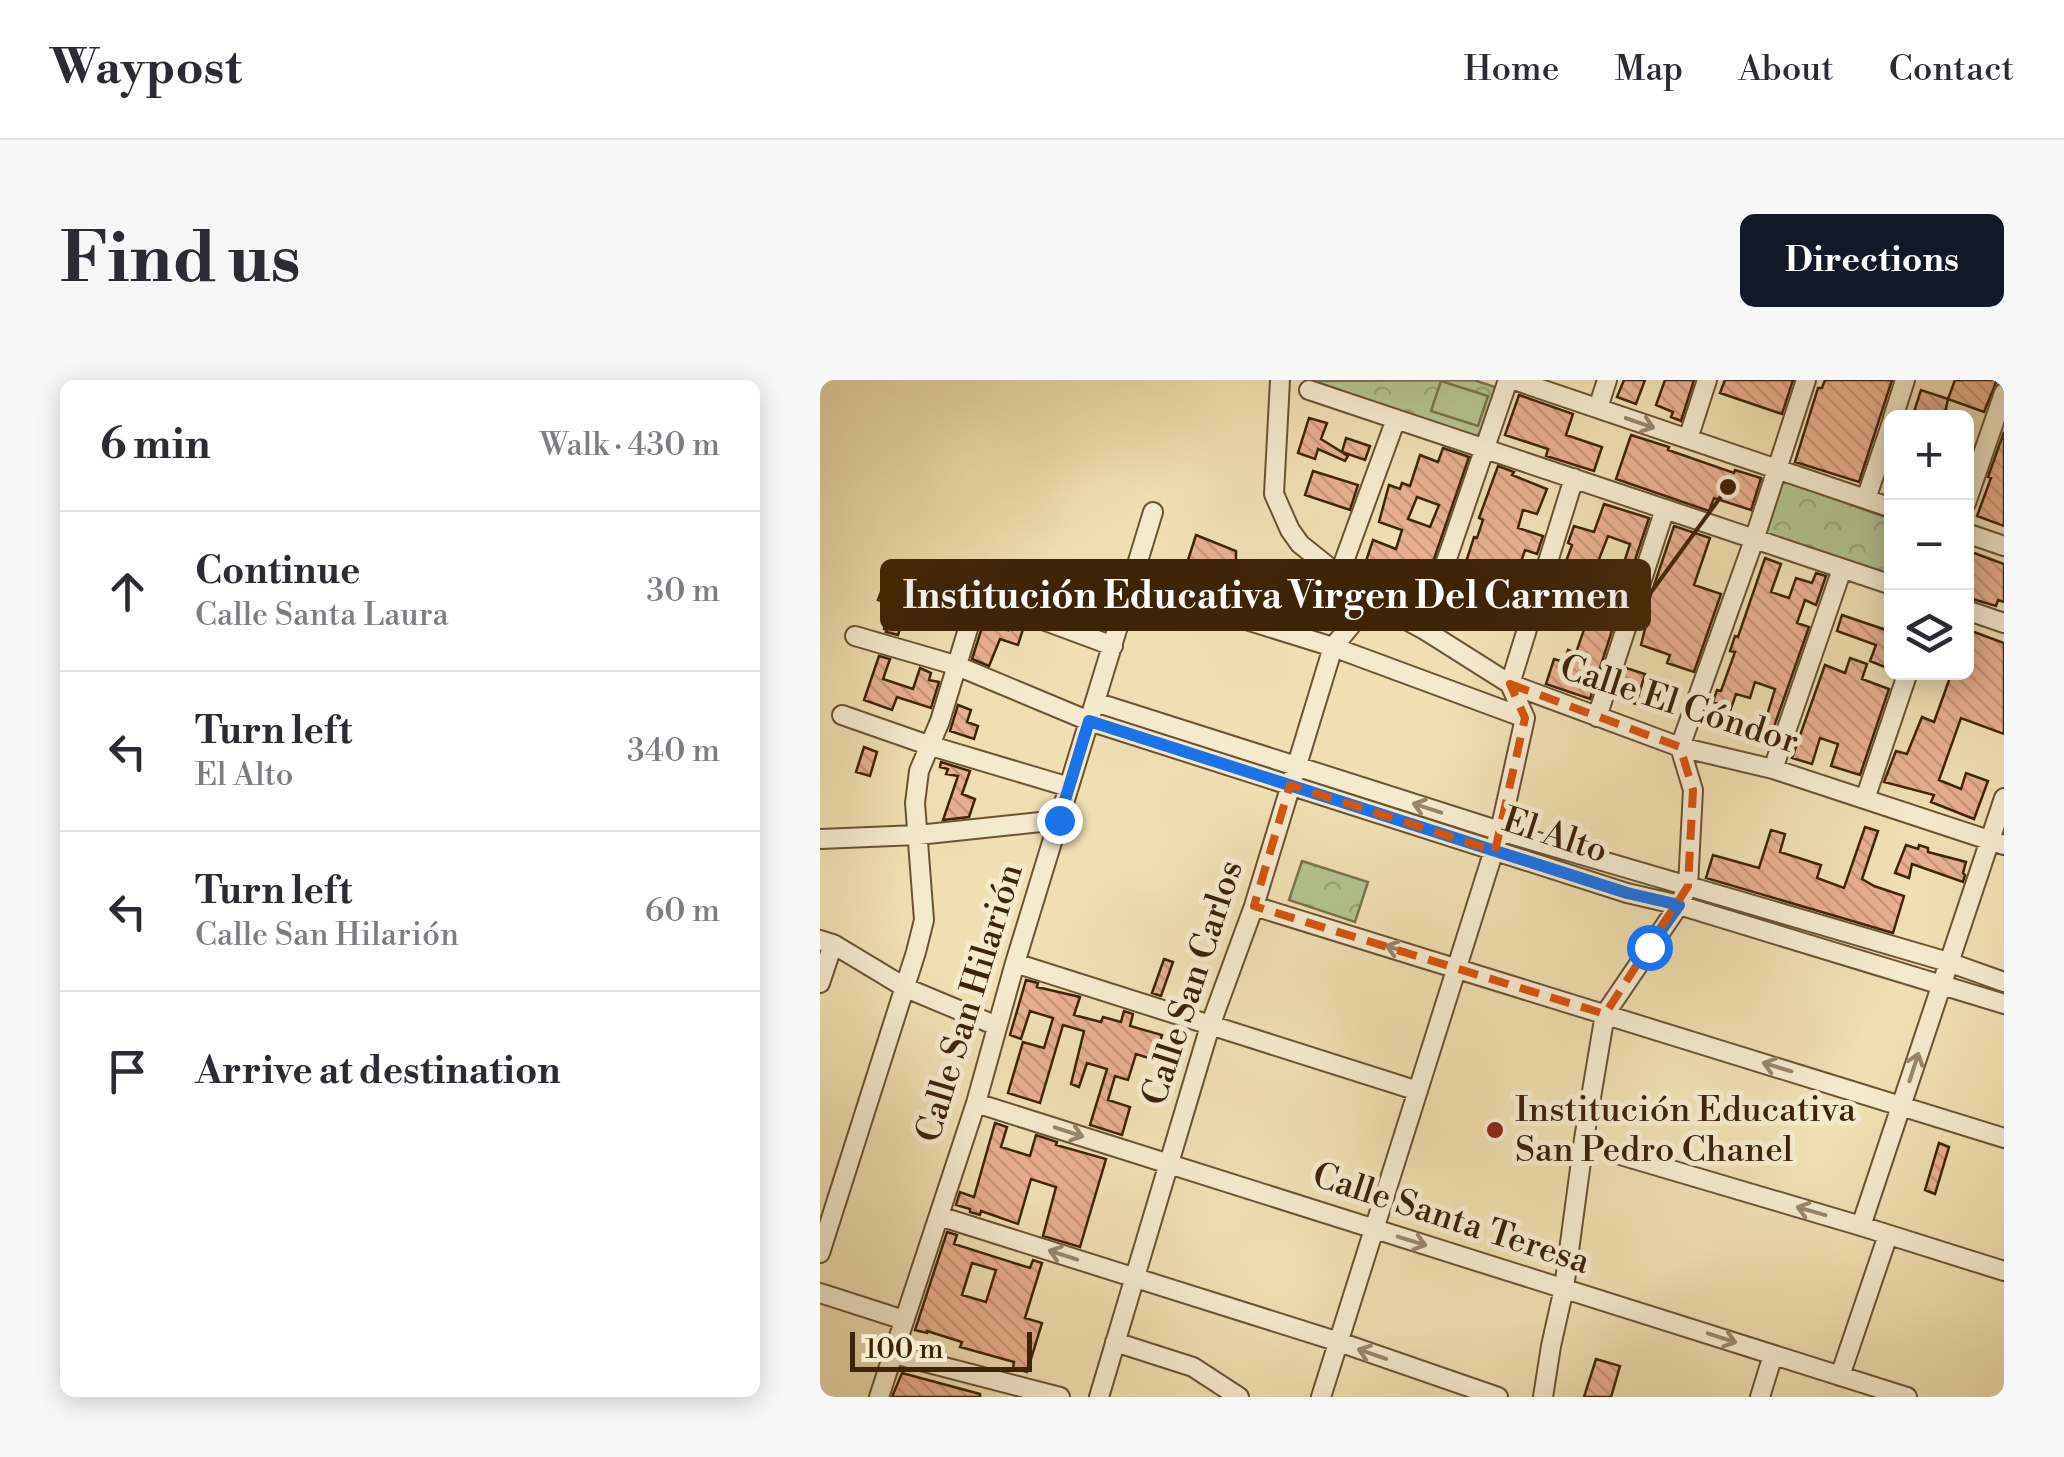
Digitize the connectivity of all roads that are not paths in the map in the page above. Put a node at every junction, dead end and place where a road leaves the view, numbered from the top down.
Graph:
1 (1280, 380) edge
2 (1511, 380) edge
3 (1607, 380) edge
4 (1707, 380) edge
5 (1806, 380) edge
6 (1905, 380) edge
7 (1308, 390) dead end
8 (2004, 393) edge
9 (1598, 408) junction
10 (1895, 410) edge
11 (1396, 419) junction
12 (1688, 439) junction
13 (1884, 444) edge
14 (1486, 449) junction
15 (1776, 469) junction
16 (1574, 478) junction
17 (1866, 499) junction
18 (1967, 500) edge
19 (1884, 505) edge
20 (1665, 509) junction
21 (1153, 512) dead end
22 (1974, 536) edge
23 (1754, 540) junction
24 (2004, 546) edge
25 (1842, 569) junction
26 (892, 572) dead end
27 (1339, 575) junction
28 (1884, 582) edge
29 (1130, 588) junction
30 (978, 596) junction
31 (1371, 601) junction
32 (1974, 613) edge
33 (2004, 623) edge
34 (1424, 629) junction
35 (856, 636) dead end
36 (1112, 646) junction
37 (1333, 646) junction
38 (955, 666) junction
39 (1905, 680) edge
40 (1510, 684) junction
41 (1095, 702) junction
42 (842, 715) dead end
43 (1597, 717) junction
44 (1526, 718) junction
45 (1089, 721) junction
46 (928, 745) junction
47 (1680, 747) junction
48 (1296, 766) junction
49 (1773, 768) junction
50 (1290, 785) junction
51 (1070, 787) junction
52 (1864, 798) junction
53 (2004, 798) edge
54 (1059, 820) junction
55 (1500, 831) junction
56 (918, 836) junction
57 (820, 839) edge
58 (1997, 843) edge
59 (1494, 850) junction
60 (1688, 886) junction
61 (1679, 905) junction
62 (1254, 906) junction
63 (826, 942) edge
64 (1948, 962) junction
65 (1014, 964) junction
66 (1457, 967) junction
67 (2004, 982) edge
68 (820, 983) edge
69 (1941, 984) junction
70 (906, 988) junction
71 (2004, 1004) edge
72 (1605, 1014) junction
73 (997, 1026) junction
74 (1210, 1026) junction
75 (1418, 1091) junction
76 (976, 1102) junction
77 (1901, 1104) junction
78 (2004, 1138) edge
79 (1617, 1154) dead end
80 (1168, 1164) junction
81 (939, 1216) junction
82 (1861, 1226) junction
83 (1374, 1229) junction
84 (1888, 1234) junction
85 (820, 1253) edge
86 (2004, 1271) edge
87 (1135, 1278) junction
88 (1564, 1288) junction
89 (820, 1293) edge
90 (904, 1320) junction
91 (1116, 1342) junction
92 (1338, 1342) junction
93 (894, 1354) junction
94 (1773, 1354) junction
95 (1840, 1376) junction
96 (880, 1397) edge
97 (1060, 1397) edge
98 (1099, 1397) edge
99 (1238, 1397) edge
100 (1321, 1397) edge
101 (1498, 1397) edge
102 (1543, 1397) edge
103 (1760, 1397) edge
104 (1908, 1397) edge

1 - 27 street, Calle El Cóndor
2 - 9 street
2 - 14 street
3 - 9 street
4 - 12 street
5 - 15 street
6 - 10 street
7 - 11 street
8 - 18 street
9 -> 12 street
11 - 14 street
11 - 27 street
12 - 15 street
13 - 17 street
14 - 16 street
14 - 34 street
15 - 17 street
15 - 23 street
16 - 20 street
16 - 40 street
17 - 19 street
20 - 23 street
20 - 43 street
21 - 29 street, Calle San Hilarión
22 - 24 street
23 - 25 street
23 - 47 street
25 - 28 street
25 - 49 street
26 - 30 street
27 - 31 street, Calle El Cóndor
29 - 36 street, Calle San Hilarión
29 - 37 street
30 - 36 street
30 - 38 street
31 - 34 street, Calle El Cóndor
31 - 37 street, Calle San Carlos
32 - 33 street
34 - 40 street, Calle El Cóndor
35 - 38 street, El Alto
36 - 41 street, Calle San Hilarión
37 - 44 street
37 - 48 street, Calle San Carlos
38 - 45 street, El Alto
38 - 46 street
39 - 52 street
40 - 43 street, Calle El Cóndor
40 - 44 street
41 - 45 street, Calle San Hilarión
41 - 48 street, El Alto
42 - 46 street
43 - 47 street, Calle El Cóndor
44 - 55 street
45 - 50 street, El Alto
45 - 51 street, Calle San Hilarión
46 - 51 street
46 - 56 street
47 - 49 street, Calle El Cóndor
47 - 60 street
48 - 50 street, Calle San Carlos
55 -> 48 street, El Alto
49 - 52 street, Calle El Cóndor
50 - 59 street, El Alto
50 - 62 street, Calle San Carlos
51 - 54 street, Calle San Hilarión
52 - 58 street, Calle El Cóndor
53 - 58 street
54 - 56 street
54 - 65 street, Calle San Hilarión
55 - 59 street
55 - 60 street, El Alto
56 - 57 street
56 - 70 street
58 - 64 street
59 - 61 street, El Alto
59 - 66 street
60 - 61 street
60 - 64 street, El Alto
61 - 69 street, El Alto
61 - 72 street
66 -> 62 street
62 - 74 street, Calle San Carlos
63 - 68 street
63 - 70 street
64 - 67 street, El Alto
64 - 69 street
65 - 73 street, Calle San Hilarión
65 - 74 street
66 - 72 street
66 - 75 street
69 - 71 street, El Alto
77 -> 69 street
70 - 73 street
70 - 85 street
77 -> 72 street
72 - 88 street
73 - 76 street, Calle San Hilarión
74 - 75 street
74 - 80 street, Calle San Carlos
75 - 83 street
76 -> 80 street, Calle Santa Teresa
76 - 81 street, Calle San Hilarión
77 - 78 street
77 - 82 street
82 -> 79 street
80 - 83 street, Calle Santa Teresa
80 - 87 street, Calle San Carlos
87 -> 81 street
81 - 90 street, Calle San Hilarión
82 - 84 street
83 -> 88 street, Calle Santa Teresa
83 - 92 street
84 - 86 street
84 - 95 street
87 - 91 street, Calle San Carlos
87 - 92 street
88 -> 94 street, Calle Santa Teresa
88 - 102 street
89 - 90 street
90 - 93 street, Calle San Hilarión
91 - 98 street, Calle San Carlos
91 - 99 street
92 - 100 street
101 -> 92 street
93 - 96 street, Calle San Hilarión
93 - 97 street
94 - 95 street, Calle Santa Teresa
94 - 103 street
95 - 104 street, Calle Santa Teresa

